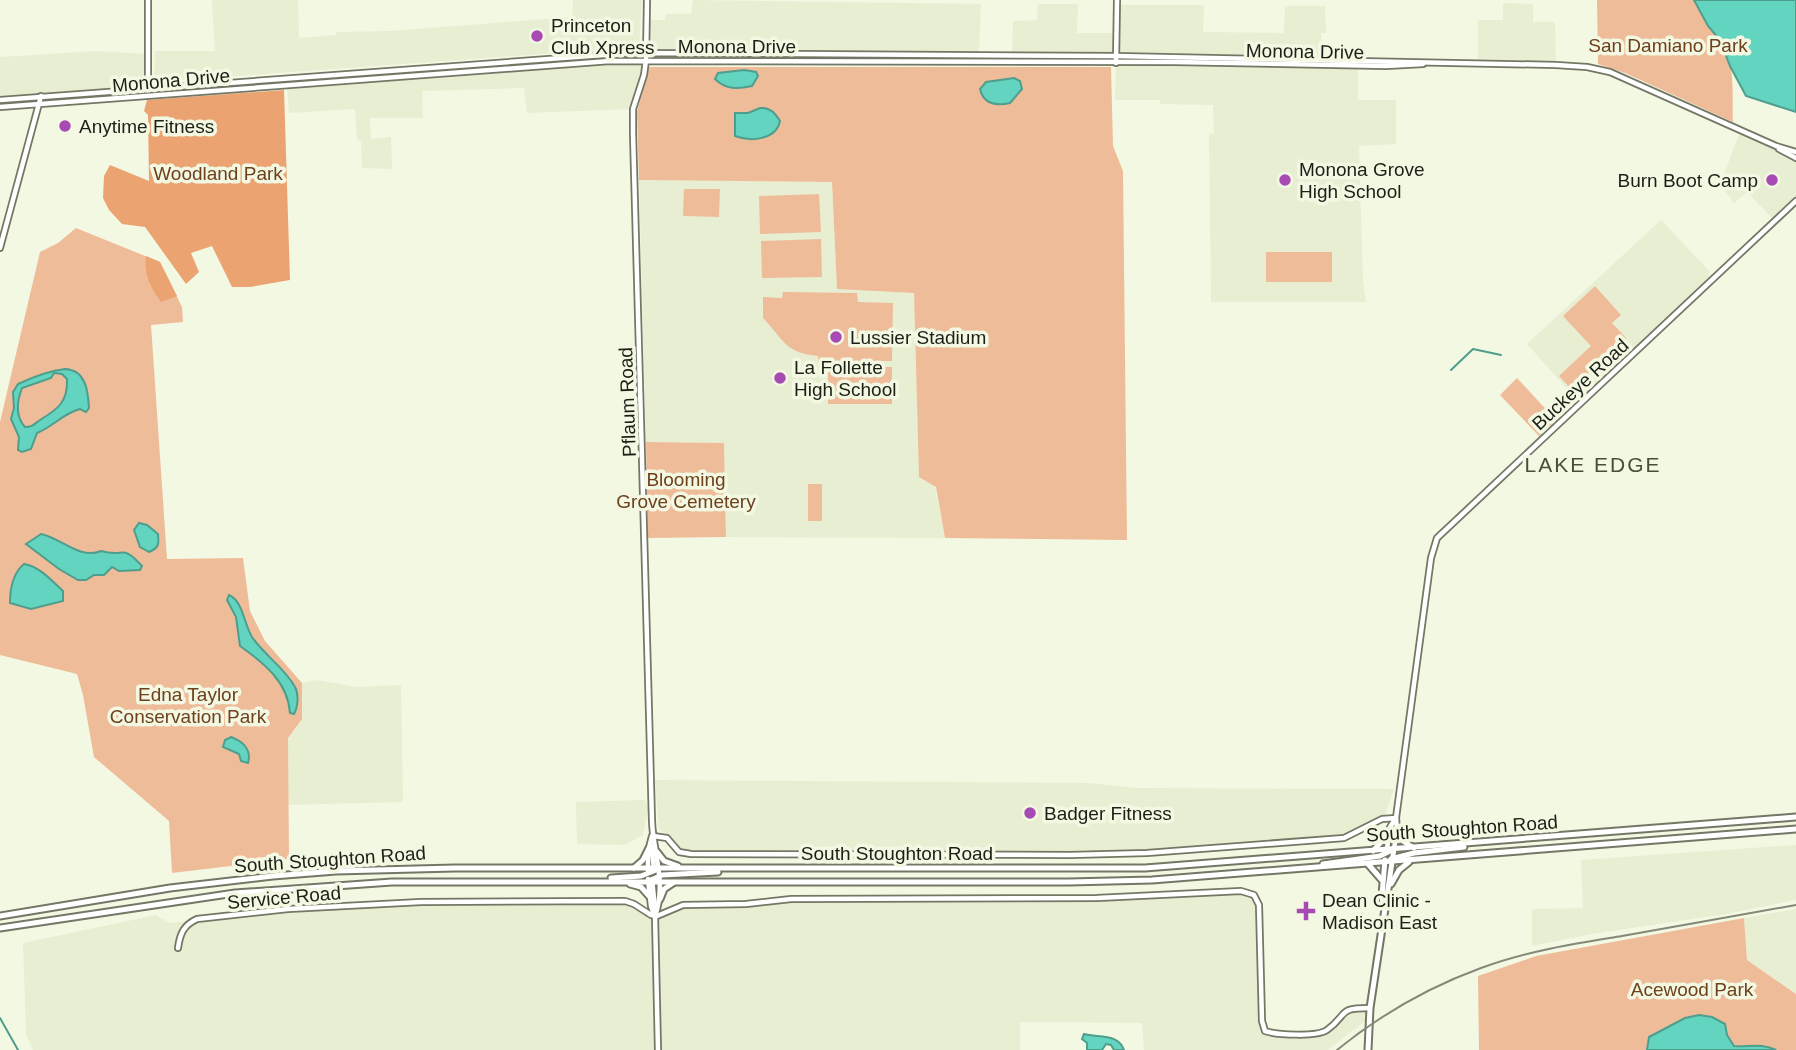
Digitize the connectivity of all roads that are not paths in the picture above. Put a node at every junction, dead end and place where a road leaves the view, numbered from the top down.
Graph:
1 (148, 0) edge
2 (647, 0) edge
3 (1116, 0) edge
4 (918, 53) junction
5 (646, 54) junction
6 (1116, 56) junction
7 (646, 60) junction
8 (917, 62) junction
9 (1116, 63) junction
10 (1434, 63) junction
11 (148, 90) junction
12 (41, 96) junction
13 (148, 96) junction
14 (0, 100) edge
15 (40, 104) junction
16 (0, 107) edge
17 (1776, 146) junction
18 (1796, 152) edge
19 (1796, 158) edge
20 (1796, 201) edge
21 (0, 248) edge
22 (1796, 817) edge
23 (1396, 818) junction
24 (1796, 828) edge
25 (1396, 833) junction
26 (1389, 834) junction
27 (652, 836) junction
28 (1494, 841) junction
29 (649, 848) junction
30 (1414, 848) junction
31 (1394, 849) junction
32 (1373, 851) junction
33 (657, 852) junction
34 (1386, 852) junction
35 (1393, 860) junction
36 (1410, 861) junction
37 (1385, 862) junction
38 (1367, 864) junction
39 (634, 868) junction
40 (684, 869) junction
41 (735, 869) junction
42 (1272, 872) junction
43 (653, 875) junction
44 (1382, 880) junction
45 (583, 881) junction
46 (624, 881) junction
47 (677, 882) junction
48 (1389, 886) junction
49 (650, 897) junction
50 (660, 899) junction
51 (1384, 910) junction
52 (0, 916) edge
53 (655, 916) junction
54 (0, 928) edge
55 (178, 948) dead end
56 (1370, 1008) junction
57 (658, 1050) edge
58 (1368, 1050) edge

1 - 11 street
2 - 5 street, Pflaum Road
3 - 6 street
4 - 5 street, Monona Drive
4 - 6 street, Monona Drive
4 - 8 street
5 - 7 street, Pflaum Road
5 - 11 street, Monona Drive
6 - 9 street
6 - 10 street, Monona Drive
7 - 8 street, Monona Drive
7 - 13 street, Monona Drive
7 - 27 street, Pflaum Road
8 - 9 street, Monona Drive
9 - 10 street, Monona Drive
10 - 17 street, Monona Drive
11 - 12 street, Monona Drive
11 - 13 street
12 - 14 street, Monona Drive
12 - 15 street
13 - 15 street, Monona Drive
15 - 16 street, Monona Drive
15 - 21 street
17 - 18 street, Monona Drive
17 - 19 street, Monona Drive
20 - 23 street, Buckeye Road
22 - 28 main road, South Stoughton Road
23 - 25 street, Buckeye Road
23 - 26 street, Buckeye Road
23 - 27 street
24 - 36 main road, South Stoughton Road
25 - 30 main road
25 - 31 street, Buckeye Road
26 - 32 main road
26 - 34 street, Buckeye Road
27 - 29 street, Pflaum Road
27 - 33 street, Pflaum Road
27 - 43 street
28 - 30 main road, South Stoughton Road
28 - 35 main road
29 - 39 main road
29 - 43 street, Pflaum Road
30 - 31 main road, South Stoughton Road
31 - 34 main road, South Stoughton Road
31 - 35 main road
32 - 34 main road, South Stoughton Road
32 - 41 main road, South Stoughton Road
33 - 40 main road
33 - 43 street, Pflaum Road
34 - 37 main road
34 - 42 main road
35 - 36 main road, South Stoughton Road
35 - 37 main road, South Stoughton Road
35 - 48 main road
36 - 48 main road
37 - 38 main road, South Stoughton Road
37 - 44 main road
38 - 42 main road, South Stoughton Road
38 - 44 main road
39 - 43 main road, South Stoughton Road
39 - 52 main road, South Stoughton Road
40 - 41 main road, South Stoughton Road
40 - 43 main road, South Stoughton Road
41 - 43 main road
42 - 47 main road, South Stoughton Road
43 - 45 main road
43 - 46 main road, South Stoughton Road
43 - 47 main road, South Stoughton Road
43 - 49 street, Pflaum Road
43 - 50 street, Pflaum Road
43 - 53 street
44 - 51 main road
45 - 46 main road, South Stoughton Road
45 - 54 main road, South Stoughton Road
46 - 49 main road
47 - 50 main road
48 - 51 main road
49 - 53 street, Pflaum Road
50 - 53 street, Pflaum Road
51 - 56 main road
53 - 55 street, Service Road
53 - 56 street
53 - 57 street, Pflaum Road
56 - 58 main road

